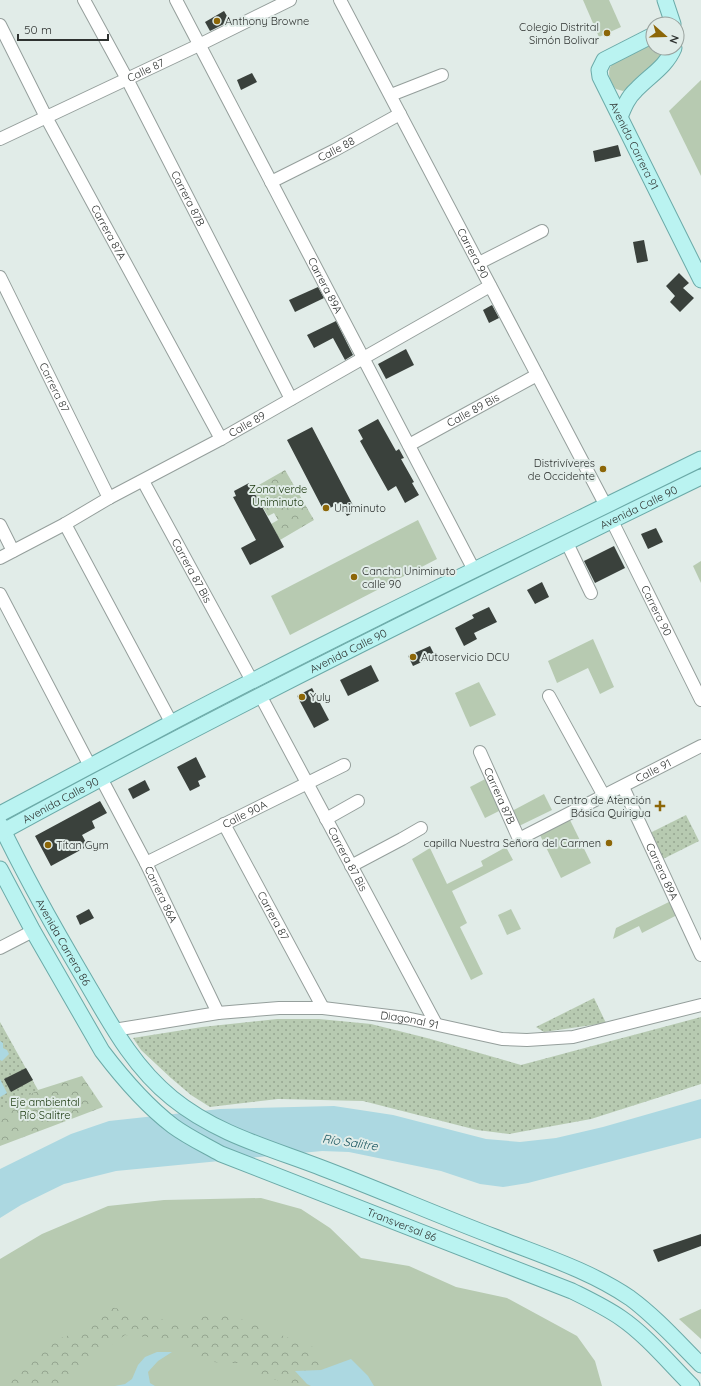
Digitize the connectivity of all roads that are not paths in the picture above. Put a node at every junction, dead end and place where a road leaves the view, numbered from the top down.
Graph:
1 (84, 0) edge
2 (176, 0) edge
3 (290, 0) edge
4 (340, 0) edge
5 (665, 0) edge
6 (669, 16) edge
7 (0, 25) edge
8 (645, 39) edge
9 (199, 45) junction
10 (670, 56) edge
11 (442, 75) dead end
12 (127, 79) junction
13 (391, 96) junction
14 (400, 114) junction
15 (46, 117) junction
16 (620, 117) junction
17 (0, 139) edge
18 (271, 182) junction
19 (542, 231) dead end
20 (478, 263) junction
21 (0, 277) edge
22 (701, 280) edge
23 (490, 286) junction
24 (363, 358) junction
25 (537, 375) junction
26 (291, 399) junction
27 (221, 438) junction
28 (409, 445) junction
29 (701, 459) edge
30 (701, 478) edge
31 (142, 481) junction
32 (108, 498) junction
33 (606, 506) junction
34 (612, 521) junction
35 (65, 524) junction
36 (0, 525) edge
37 (567, 543) junction
38 (13, 551) junction
39 (0, 558) edge
40 (474, 570) junction
41 (591, 593) dead end
42 (0, 594) edge
43 (252, 681) junction
44 (260, 695) junction
45 (549, 696) dead end
46 (701, 700) edge
47 (171, 722) junction
48 (701, 746) edge
49 (480, 752) dead end
50 (344, 765) dead end
51 (90, 766) junction
52 (101, 778) junction
53 (307, 783) junction
54 (623, 787) junction
55 (604, 796) junction
56 (358, 801) dead end
57 (0, 814) edge
58 (326, 819) junction
59 (224, 824) junction
60 (421, 828) dead end
61 (1, 829) edge
62 (519, 839) joint
63 (146, 863) junction
64 (351, 866) junction
65 (0, 869) edge
66 (33, 931) junction
67 (0, 948) edge
68 (701, 955) edge
69 (701, 1005) edge
70 (323, 1008) junction
71 (218, 1013) junction
72 (436, 1024) junction
73 (114, 1030) junction
74 (132, 1056) joint
75 (112, 1064) joint
76 (701, 1365) edge
77 (692, 1386) edge

1 - 12 street, Carrera 87B
2 - 9 street, Carrera 89A
3 - 9 street, Calle 87
4 - 13 street, Carrera 90
5 - 6 main road
7 - 15 street, Carrera 87A
8 - 16 main road, Avenida Carrera 91
9 - 12 street, Calle 87
9 - 18 street, Carrera 89A
10 - 16 main road
11 - 13 street
12 - 15 street, Calle 87
12 - 26 street, Carrera 87B
13 - 14 street, Carrera 90
14 - 18 street, Calle 88
14 - 20 street, Carrera 90
15 - 17 street, Calle 87
15 - 27 street, Carrera 87A
16 - 22 main road, Avenida Carrera 91
18 - 24 street, Carrera 89A
19 - 20 street
20 - 23 street, Carrera 90
21 - 32 street, Carrera 87
23 - 24 street, Calle 89
23 - 25 street, Carrera 90
24 - 26 street, Calle 89
24 - 28 street, Carrera 89A
25 - 28 street, Calle 89 Bis
25 - 33 street, Carrera 90
26 - 27 street, Calle 89
27 - 31 street, Calle 89
28 - 40 street, Carrera 89A
29 - 33 main road, Avenida Calle 90
30 - 34 main road, Avenida Calle 90
31 - 32 street, Calle 89
31 - 43 street, Carrera 87 Bis
32 - 35 street, Calle 89
33 - 40 main road, Avenida Calle 90
34 - 37 main road, Avenida Calle 90
34 - 46 street, Carrera 90
35 - 38 street, Calle 89
35 - 47 street
36 - 38 street
37 - 41 street
37 - 44 main road, Avenida Calle 90
38 - 39 street, Calle 89
40 - 43 main road, Avenida Calle 90
42 - 51 street
43 - 47 main road, Avenida Calle 90
44 - 52 main road, Avenida Calle 90
44 - 53 street, Carrera 87 Bis
45 - 55 street
47 - 51 main road, Avenida Calle 90
48 - 54 street, Calle 91
49 - 62 street, Carrera 87B
50 - 53 street, Calle 90A
51 - 57 main road, Avenida Calle 90
52 - 61 main road, Avenida Calle 90
52 - 63 street, Carrera 86A
53 - 58 street, Carrera 87 Bis
53 - 59 street, Calle 90A
54 - 55 street, Calle 91
54 - 68 street, Carrera 89A
55 - 62 street, Calle 91
56 - 58 street
58 - 64 street, Carrera 87 Bis
59 - 63 street, Calle 90A
59 - 70 street, Carrera 87
60 - 64 street
61 - 73 main road, Avenida Carrera 86
63 - 71 street, Carrera 86A
64 - 72 street, Carrera 87 Bis
65 - 66 main road, Avenida Carrera 86
66 - 67 street
66 - 75 main road, Avenida Carrera 86
69 - 72 street, Diagonal 91
70 - 71 street, Diagonal 91
70 - 72 street, Diagonal 91
71 - 73 street, Diagonal 91
73 - 74 main road, Avenida Carrera 86
74 - 76 main road, Transversal 86
75 - 77 main road, Transversal 86

